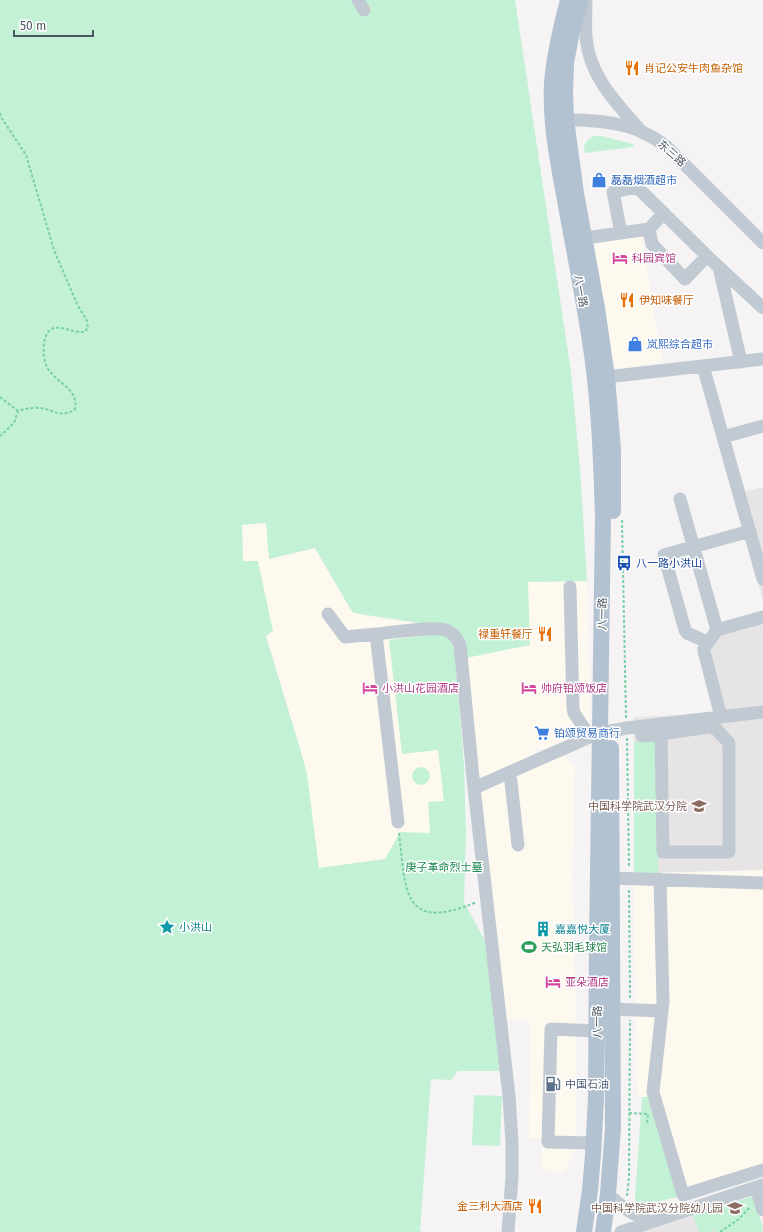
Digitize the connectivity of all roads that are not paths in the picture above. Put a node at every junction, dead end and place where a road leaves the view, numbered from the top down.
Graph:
1 (568, 0) edge
2 (581, 0) edge
3 (586, 0) edge
4 (559, 120) junction
5 (641, 131) junction
6 (664, 213) junction
7 (649, 229) junction
8 (621, 233) junction
9 (585, 238) junction
10 (763, 243) edge
11 (707, 256) junction
12 (719, 267) junction
13 (763, 308) edge
14 (763, 359) edge
15 (741, 362) junction
16 (703, 366) junction
17 (607, 377) junction
18 (763, 426) edge
19 (723, 437) junction
20 (680, 499) dead end
21 (750, 531) junction
22 (694, 547) junction
23 (763, 579) edge
24 (570, 587) dead end
25 (328, 614) dead end
26 (763, 617) edge
27 (717, 630) junction
28 (376, 634) junction
29 (707, 642) junction
30 (763, 712) edge
31 (721, 717) junction
32 (642, 726) junction
33 (600, 734) junction
34 (661, 734) junction
35 (510, 773) junction
36 (474, 788) junction
37 (398, 822) road end
38 (518, 845) dead end
39 (611, 878) junction
40 (660, 879) junction
41 (763, 882) edge
42 (612, 1012) junction
43 (661, 1015) junction
44 (597, 1031) junction
45 (594, 1143) junction
46 (763, 1170) edge
47 (759, 1190) edge
48 (608, 1194) junction
49 (763, 1210) edge
50 (649, 1222) junction
51 (508, 1232) edge
52 (584, 1232) edge
53 (603, 1232) edge
54 (621, 1232) edge

1 - 4 main road, 八一路
2 - 4 main road
3 - 5 street
4 - 5 street, 东三路
4 - 9 main road, 八一路
4 - 33 main road, 八一路
5 - 10 street, 东三路
6 - 7 street
6 - 8 street
6 - 11 street
7 - 8 street
7 - 11 street
8 - 9 street
9 - 17 main road, 八一路
11 - 12 street
12 - 13 street
12 - 15 street
14 - 15 street
15 - 16 street
16 - 17 street
16 - 19 street
17 - 33 main road, 八一路
18 - 19 street
19 - 21 street
20 - 22 street
21 - 22 street
21 - 23 street
22 - 27 street
22 - 29 street
24 - 33 street
25 - 28 street
26 - 27 street
27 - 29 street
28 - 36 street
28 - 37 street
29 - 31 street
30 - 31 street
31 - 32 street
32 - 33 street
32 - 34 street
33 - 35 street
33 - 39 main road, 八一路
33 - 44 main road, 八一路
34 - 34 street
35 - 36 street
35 - 38 street
36 - 51 street
39 - 40 street
39 - 42 main road, 八一路
40 - 41 street
40 - 43 street
42 - 43 street
42 - 48 main road, 八一路
43 - 46 street
44 - 45 main road, 八一路
44 - 45 street
45 - 52 main road, 八一路
47 - 49 street
47 - 50 street
48 - 50 street
48 - 53 main road, 八一路
50 - 54 street

